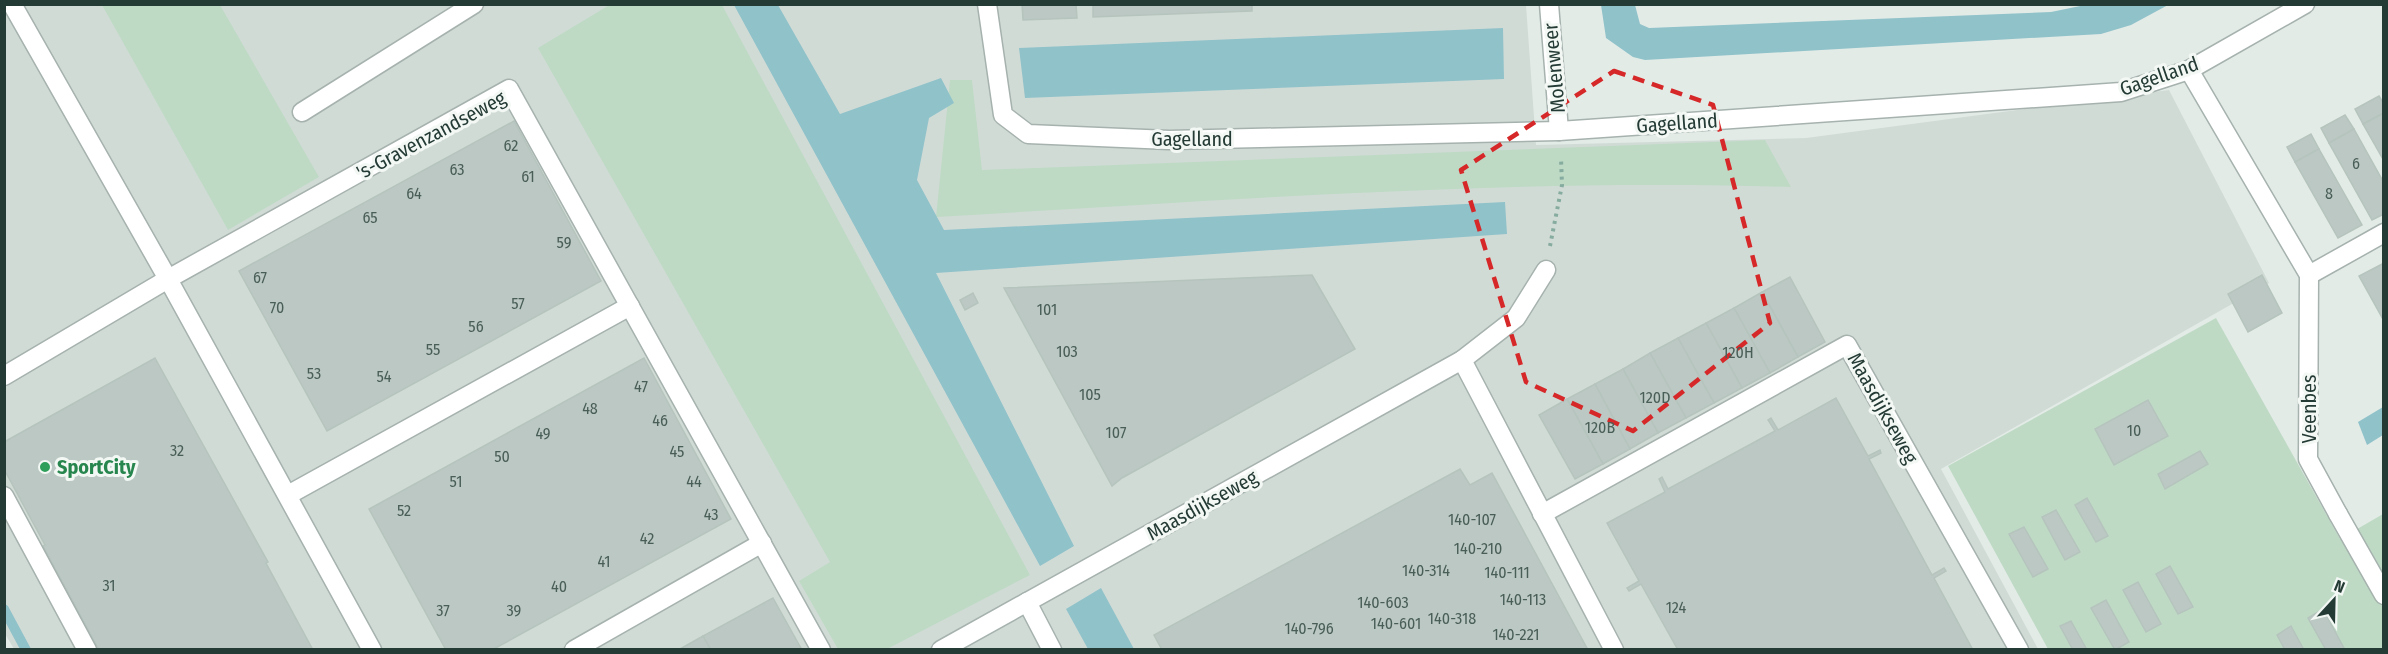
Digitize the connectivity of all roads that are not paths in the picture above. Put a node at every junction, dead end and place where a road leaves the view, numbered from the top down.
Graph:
1 (12, 4) edge
2 (474, 4) edge
3 (987, 4) edge
4 (1549, 4) edge
5 (2305, 4) edge
6 (2189, 70) junction
7 (302, 112) dead end
8 (1559, 131) junction
9 (2384, 233) edge
10 (1546, 270) road end
11 (2309, 275) junction
12 (168, 279) junction
13 (630, 306) junction
14 (1462, 360) junction
15 (4, 376) edge
16 (288, 495) junction
17 (4, 496) edge
18 (1542, 514) junction
19 (762, 543) junction
20 (2384, 595) edge
21 (1027, 602) junction
22 (87, 650) edge
23 (372, 650) edge
24 (574, 650) edge
25 (821, 650) edge
26 (941, 650) edge
27 (1052, 650) edge
28 (1614, 650) edge
29 (2019, 650) edge

1 - 12 street
2 - 7 street
3 - 8 street, Gagelland
4 - 8 street, Molenweer
5 - 6 street, Gagelland
6 - 8 street, Gagelland
6 - 11 street
9 - 11 street
10 - 14 street, Maasdijkseweg
11 - 20 street, Veenbes
12 - 13 street, 's-Gravenzandseweg
12 - 15 street, 's-Gravenzandseweg
12 - 16 street
13 - 16 street
13 - 19 street, 's-Gravenzandseweg
14 - 18 street
14 - 21 street, Maasdijkseweg
16 - 23 street
17 - 22 street
18 - 28 street
18 - 29 street, Maasdijkseweg
19 - 24 street
19 - 25 street, 's-Gravenzandseweg
21 - 26 street, Maasdijkseweg
21 - 27 street

